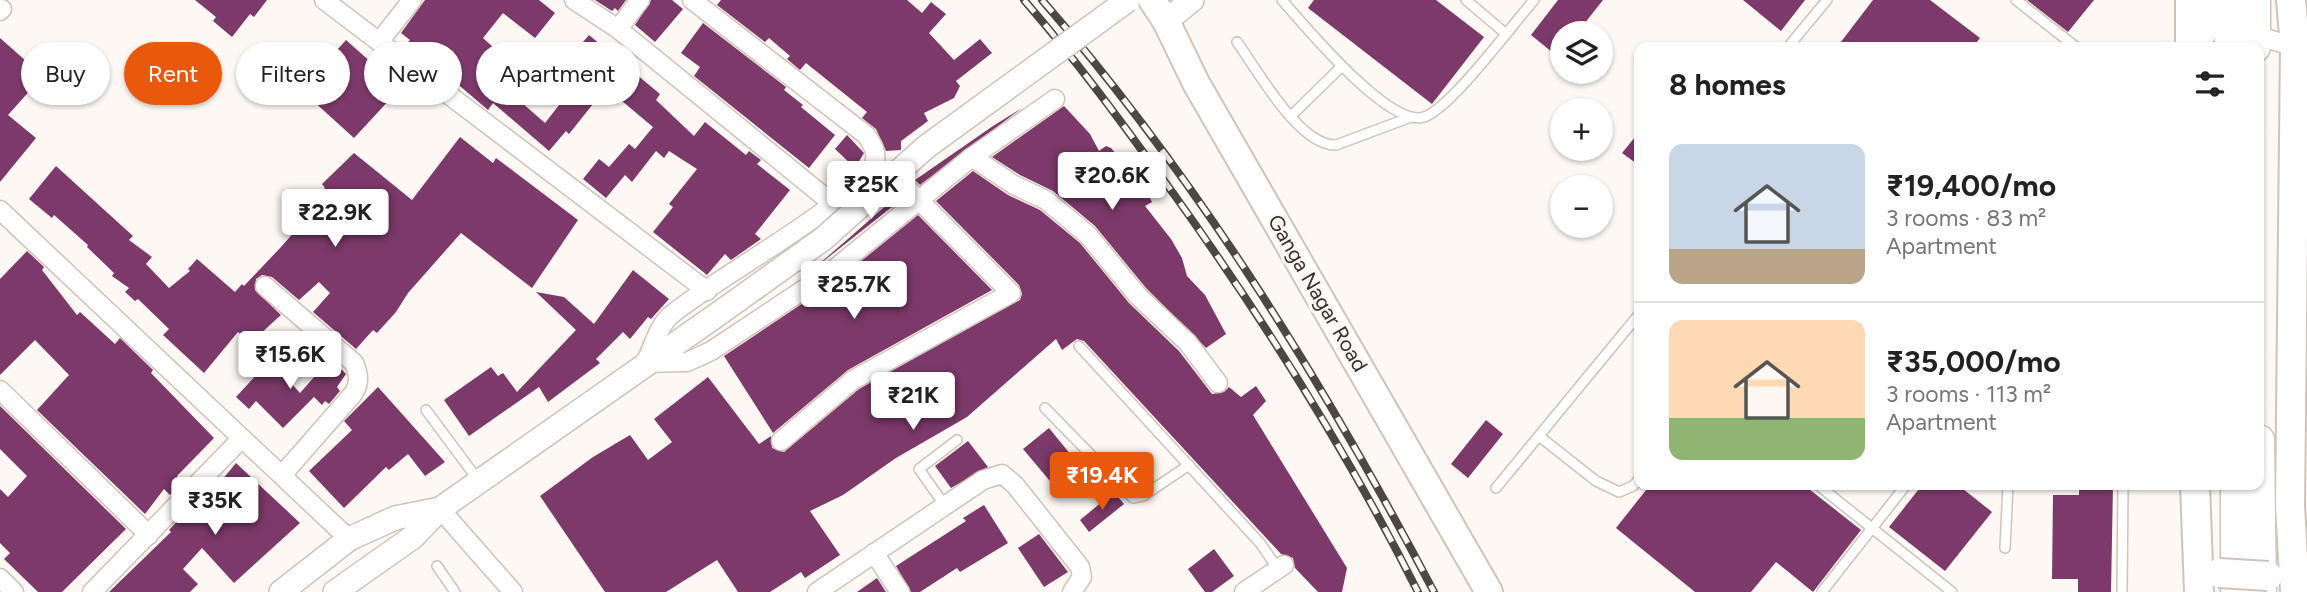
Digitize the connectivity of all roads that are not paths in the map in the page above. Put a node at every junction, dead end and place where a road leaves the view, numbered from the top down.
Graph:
1 (324, 0) edge
2 (412, 0) edge
3 (574, 0) edge
4 (640, 0) edge
5 (1128, 0) edge
6 (1192, 0) edge
7 (1282, 0) edge
8 (1466, 0) edge
9 (1534, 0) edge
10 (1827, 0) edge
11 (2016, 0) edge
12 (2190, 0) edge
13 (2220, 0) edge
14 (2229, 0) edge
15 (2255, 0) edge
16 (2291, 0) edge
17 (699, 2) edge
18 (1159, 10) edge
19 (618, 29) junction
20 (1506, 33) junction
21 (379, 42) joint
22 (1237, 42) dead end
23 (1792, 42) edge
24 (2070, 42) edge
25 (2191, 42) edge
26 (2194, 42) edge
27 (2247, 42) edge
28 (2247, 42) edge
29 (2264, 45) edge
30 (2301, 48) edge
31 (1342, 66) junction
32 (1055, 99) dead end
33 (462, 105) edge
34 (1291, 116) junction
35 (1411, 117) junction
36 (972, 157) junction
37 (894, 175) junction
38 (918, 200) junction
39 (832, 203) junction
40 (0, 210) edge
41 (265, 286) dead end
42 (707, 291) junction
43 (1634, 320) edge
44 (1079, 346) dead end
45 (645, 363) junction
46 (1218, 383) dead end
47 (0, 390) edge
48 (1045, 408) dead end
49 (426, 410) dead end
50 (1539, 436) junction
51 (242, 438) junction
52 (957, 440) dead end
53 (781, 441) dead end
54 (1189, 465) junction
55 (283, 474) junction
56 (2264, 475) edge
57 (479, 482) junction
58 (1634, 485) edge
59 (1496, 488) dead end
60 (1824, 490) edge
61 (1901, 490) edge
62 (2008, 490) edge
63 (2123, 490) edge
64 (2196, 490) edge
65 (2235, 490) edge
66 (945, 506) junction
67 (2299, 508) edge
68 (440, 509) junction
69 (1872, 529) junction
70 (149, 535) junction
71 (349, 539) junction
72 (2006, 548) dead end
73 (874, 553) junction
74 (438, 566) dead end
75 (1281, 567) joint
76 (0, 578) edge
77 (2213, 582) edge
78 (2280, 585) edge
79 (452, 591) edge
80 (14, 592) edge
81 (92, 592) edge
82 (281, 592) edge
83 (334, 592) edge
84 (513, 592) edge
85 (817, 592) edge
86 (900, 592) edge
87 (1072, 592) edge
88 (1244, 592) edge
89 (1489, 592) edge
90 (1822, 592) edge
91 (1952, 592) edge
92 (2122, 592) edge

1 - 21 street
2 - 21 street
3 - 19 street
4 - 19 street
5 - 37 street, bridge
6 - 18 street, Ganga Nagar Road
7 - 31 lane
8 - 20 lane
9 - 20 lane
10 - 23 lane
11 - 24 lane
12 - 25 main road
13 - 26 highway
14 - 27 highway
15 - 28 highway
16 - 30 main road
17 - 39 street
18 - 89 main road, Ganga Nagar Road
19 - 39 street
20 - 35 lane
22 - 34 lane
29 - 30 street
30 - 67 main road
31 - 34 lane
31 - 35 lane
32 - 36 street
33 - 42 street
34 - 35 lane
36 - 38 street
36 - 46 street
37 - 38 street
37 - 45 street, bridge
38 - 45 street
38 - 53 street
39 - 42 street
40 - 51 street
41 - 55 street
42 - 45 street
43 - 50 lane
44 - 54 lane
45 - 57 street
47 - 70 street
48 - 54 lane
49 - 57 lane
50 - 58 lane
50 - 59 lane
51 - 55 street
51 - 70 street
52 - 66 lane
54 - 75 lane
55 - 71 street
56 - 78 highway
57 - 68 street
60 - 69 lane
61 - 69 lane
62 - 72 lane
63 - 92 lane
64 - 77 main road
65 - 77 highway
66 - 73 street
66 - 87 street
67 - 78 main road
68 - 71 street
68 - 83 street
68 - 84 street
69 - 90 lane
69 - 91 lane
70 - 81 street
71 - 82 street
73 - 85 street
73 - 86 street
74 - 79 lane
75 - 88 street
76 - 80 street
77 - 78 main road, bridge

